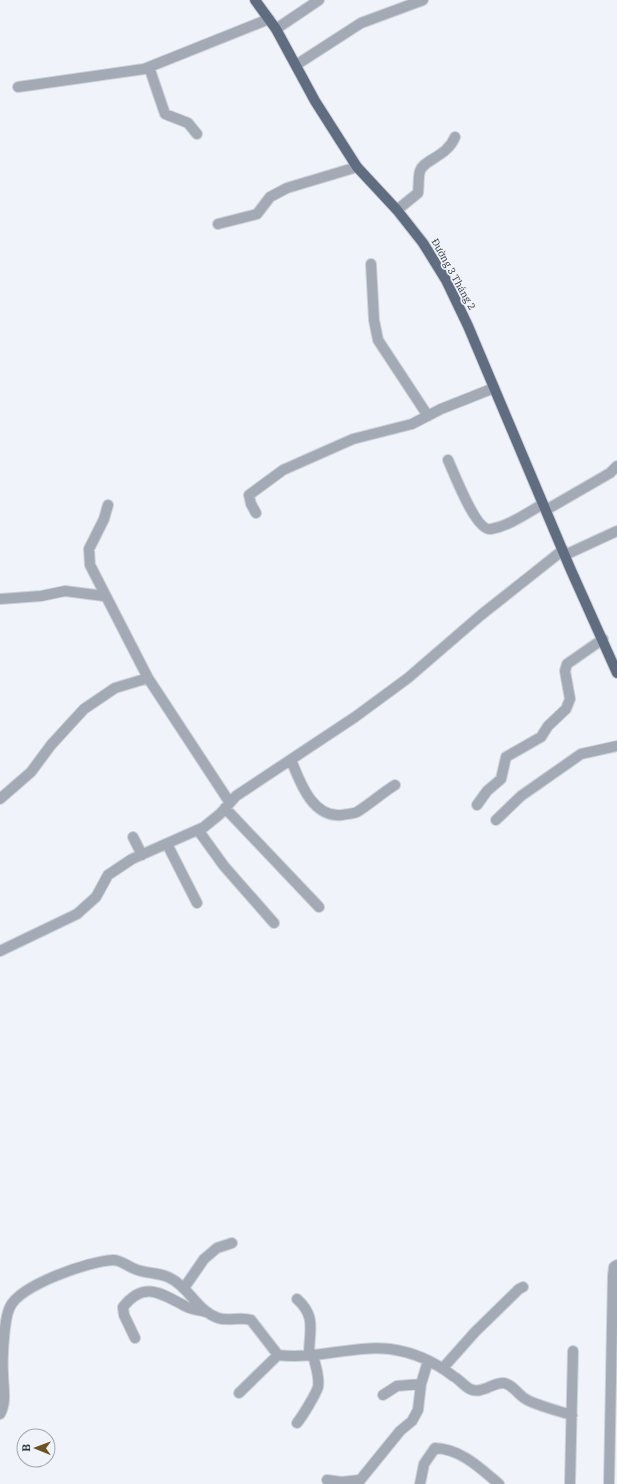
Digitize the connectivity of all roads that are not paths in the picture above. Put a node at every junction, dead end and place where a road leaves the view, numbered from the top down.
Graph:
1 (255, 0) edge
2 (319, 0) edge
3 (423, 0) edge
4 (269, 19) junction
5 (276, 29) junction
6 (296, 66) junction
7 (149, 67) junction
8 (18, 86) dead end
9 (197, 134) dead end
10 (455, 137) dead end
11 (357, 167) junction
12 (397, 210) junction
13 (218, 224) dead end
14 (371, 264) dead end
15 (494, 388) junction
16 (428, 416) junction
17 (448, 460) dead end
18 (617, 466) edge
19 (108, 505) dead end
20 (545, 507) junction
21 (256, 513) dead end
22 (617, 531) edge
23 (564, 552) junction
24 (104, 596) junction
25 (0, 599) edge
26 (603, 639) junction
27 (617, 673) edge
28 (148, 678) junction
29 (617, 746) edge
30 (290, 760) junction
31 (395, 785) dead end
32 (0, 798) edge
33 (228, 805) junction
34 (477, 805) dead end
35 (496, 820) dead end
36 (198, 830) junction
37 (133, 837) dead end
38 (167, 844) junction
39 (142, 855) junction
40 (196, 903) dead end
41 (319, 908) dead end
42 (274, 923) dead end
43 (0, 951) edge
44 (232, 1243) dead end
45 (617, 1265) edge
46 (523, 1287) dead end
47 (184, 1288) junction
48 (297, 1299) dead end
49 (208, 1312) junction
50 (135, 1338) dead end
51 (573, 1351) dead end
52 (278, 1355) junction
53 (311, 1355) junction
54 (428, 1361) junction
55 (443, 1368) junction
56 (421, 1384) junction
57 (239, 1393) dead end
58 (383, 1395) dead end
59 (0, 1414) edge
60 (572, 1416) junction
61 (297, 1423) dead end
62 (327, 1480) dead end
63 (358, 1482) edge
64 (420, 1484) edge
65 (499, 1484) edge
66 (570, 1484) edge
67 (609, 1484) edge

1 - 4 main road, Đường 3 Tháng 2
2 - 5 street
3 - 6 street
4 - 5 main road, Đường 3 Tháng 2
4 - 7 street
5 - 6 main road, Đường 3 Tháng 2
6 - 11 main road, Đường 3 Tháng 2
7 - 8 street
7 - 9 street
10 - 12 street
11 - 12 main road, Đường 3 Tháng 2
11 - 13 street
12 - 15 main road, Đường 3 Tháng 2
14 - 16 street
15 - 16 street
15 - 20 main road, Đường 3 Tháng 2
16 - 21 street
17 - 20 street
18 - 20 street
19 - 24 street
20 - 23 main road, Đường 3 Tháng 2
22 - 23 street
23 - 26 main road, Đường 3 Tháng 2
23 - 30 street
24 - 25 street
24 - 28 street
26 - 27 main road
26 - 34 street
28 - 32 street
28 - 33 street
29 - 35 street
30 - 31 street
30 - 33 street
33 - 36 street
33 - 41 street
36 - 38 street
36 - 42 street
37 - 39 street
38 - 39 street
38 - 40 street
39 - 43 street
44 - 47 street
45 - 67 street
46 - 55 street
47 - 49 street
47 - 59 street
48 - 53 street
49 - 50 street
49 - 52 street
51 - 60 street
52 - 53 street
52 - 57 street
53 - 54 street
53 - 61 street
54 - 55 street
54 - 56 street
55 - 60 street
56 - 58 street
56 - 63 street
60 - 66 street
62 - 63 street
64 - 65 street

